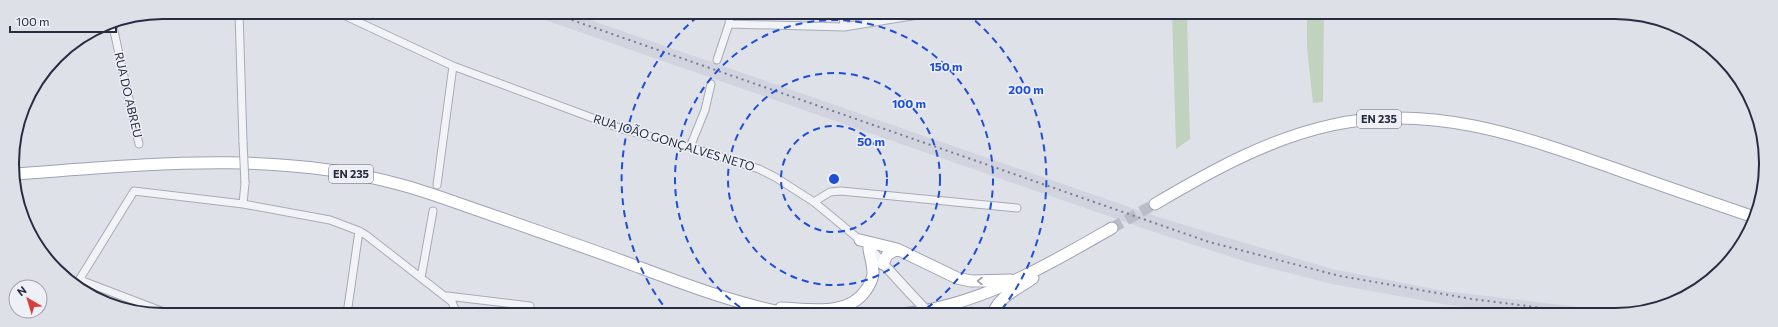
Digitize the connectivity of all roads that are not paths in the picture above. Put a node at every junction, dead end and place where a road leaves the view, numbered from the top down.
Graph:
1 (239, 19) edge
2 (352, 19) edge
3 (729, 19) edge
4 (843, 19) edge
5 (893, 19) edge
6 (729, 24) junction
7 (844, 27) junction
8 (113, 28) edge
9 (717, 60) dead end
10 (453, 66) junction
11 (711, 84) dead end
12 (139, 144) dead end
13 (690, 147) junction
14 (19, 174) edge
15 (437, 185) dead end
16 (814, 202) junction
17 (243, 204) junction
18 (1156, 204) tunnel mouth
19 (1017, 208) dead end
20 (434, 211) dead end
21 (1749, 215) edge
22 (1112, 228) tunnel mouth
23 (359, 230) junction
24 (860, 240) junction
25 (869, 249) junction
26 (897, 249) junction
27 (1061, 258) junction
28 (884, 266) junction
29 (873, 274) junction
30 (421, 278) junction
31 (1019, 279) junction
32 (79, 281) edge
33 (85, 286) edge
34 (443, 295) junction
35 (530, 306) dead end
36 (150, 308) edge
37 (348, 308) edge
38 (454, 308) edge
39 (759, 308) edge
40 (839, 308) edge
41 (924, 308) edge
42 (934, 308) edge
43 (995, 308) edge

1 - 17 street, bridge
2 - 10 street, RUA JOÃO GONÇALVES NETO
3 - 6 street
4 - 7 street
5 - 7 street
6 - 7 street
6 - 9 street
8 - 12 street, RUA DO ABREU
10 - 13 street, RUA JOÃO GONÇALVES NETO
10 - 15 street
11 - 13 street
13 - 16 street, RUA JOÃO GONÇALVES NETO
14 - 39 main road, EN 235
16 - 19 street
16 - 24 street, RUA JOÃO GONÇALVES NETO
17 - 23 street
17 - 32 street
18 - 21 main road, EN 235
20 - 30 street
22 - 27 main road
23 - 30 street
23 - 37 street
24 - 25 street, RUA JOÃO GONÇALVES NETO
24 - 26 main road
25 - 28 street, RUA JOÃO GONÇALVES NETO
25 - 29 main road
26 - 28 main road
31 -> 26 main road
27 - 31 main road
27 - 43 main road
28 - 29 main road
28 - 41 street, RUA JOÃO GONÇALVES NETO, bridge
29 - 40 main road
30 - 34 street
31 - 42 main road
33 - 36 street
34 - 35 street
34 - 38 street

